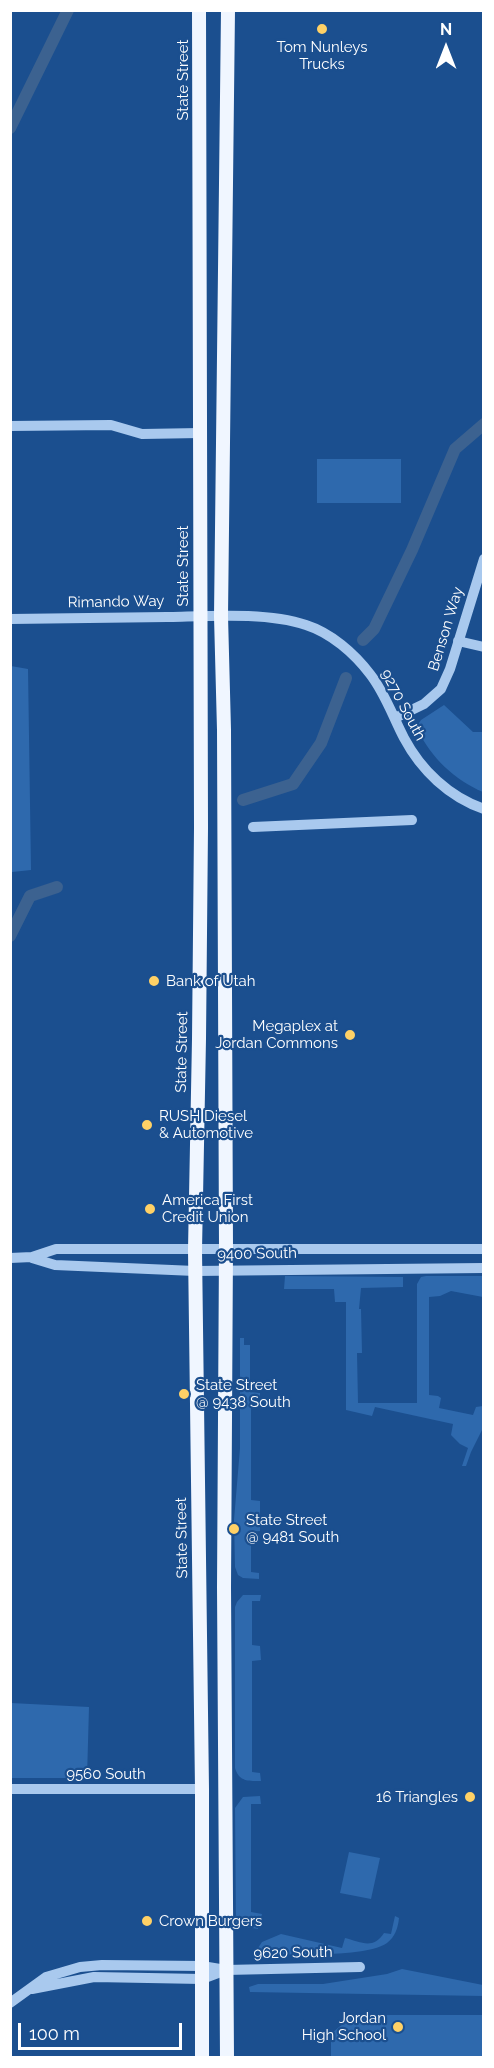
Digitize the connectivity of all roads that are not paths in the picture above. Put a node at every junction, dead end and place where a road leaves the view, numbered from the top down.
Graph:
1 (200, 10) edge
2 (228, 10) edge
3 (10, 426) edge
4 (200, 433) junction
5 (483, 560) edge
6 (200, 616) junction
7 (221, 616) junction
8 (10, 619) edge
9 (458, 641) junction
10 (483, 647) edge
11 (395, 718) junction
12 (483, 809) edge
13 (412, 820) dead end
14 (253, 827) dead end
15 (226, 1249) junction
16 (483, 1249) edge
17 (195, 1250) junction
18 (32, 1257) junction
19 (10, 1258) edge
20 (483, 1268) edge
21 (226, 1269) junction
22 (195, 1270) junction
23 (10, 1789) edge
24 (202, 1789) junction
25 (360, 1967) dead end
26 (226, 1970) junction
27 (202, 1972) junction
28 (10, 2003) edge
29 (202, 2058) edge
30 (227, 2058) edge

1 - 4 main road, State Street
2 - 7 main road
3 - 4 street
4 - 6 main road, State Street
5 - 9 street, Benson Way
6 - 7 street, Rimando Way
6 - 8 street, Rimando Way
6 - 17 main road, State Street
7 - 11 street, 9270 South
7 - 15 main road
9 - 10 street
9 - 11 street, Benson Way
11 - 12 street, 9270 South
13 - 14 street
15 - 16 street, 9400 South
15 - 17 street, 9400 South
15 - 21 main road
17 - 18 street, 9400 South
17 - 22 main road, State Street
18 - 19 street, 9400 South
18 - 22 street, 9400 South
20 - 21 street, 9400 South
21 - 22 street, 9400 South
21 - 26 main road
22 - 24 main road, State Street
23 - 24 street, 9560 South
24 - 27 main road, State Street
25 - 26 street, 9620 South
26 - 27 street, 9620 South
26 - 30 main road
27 - 28 street, 9620 South
27 - 29 main road, State Street

